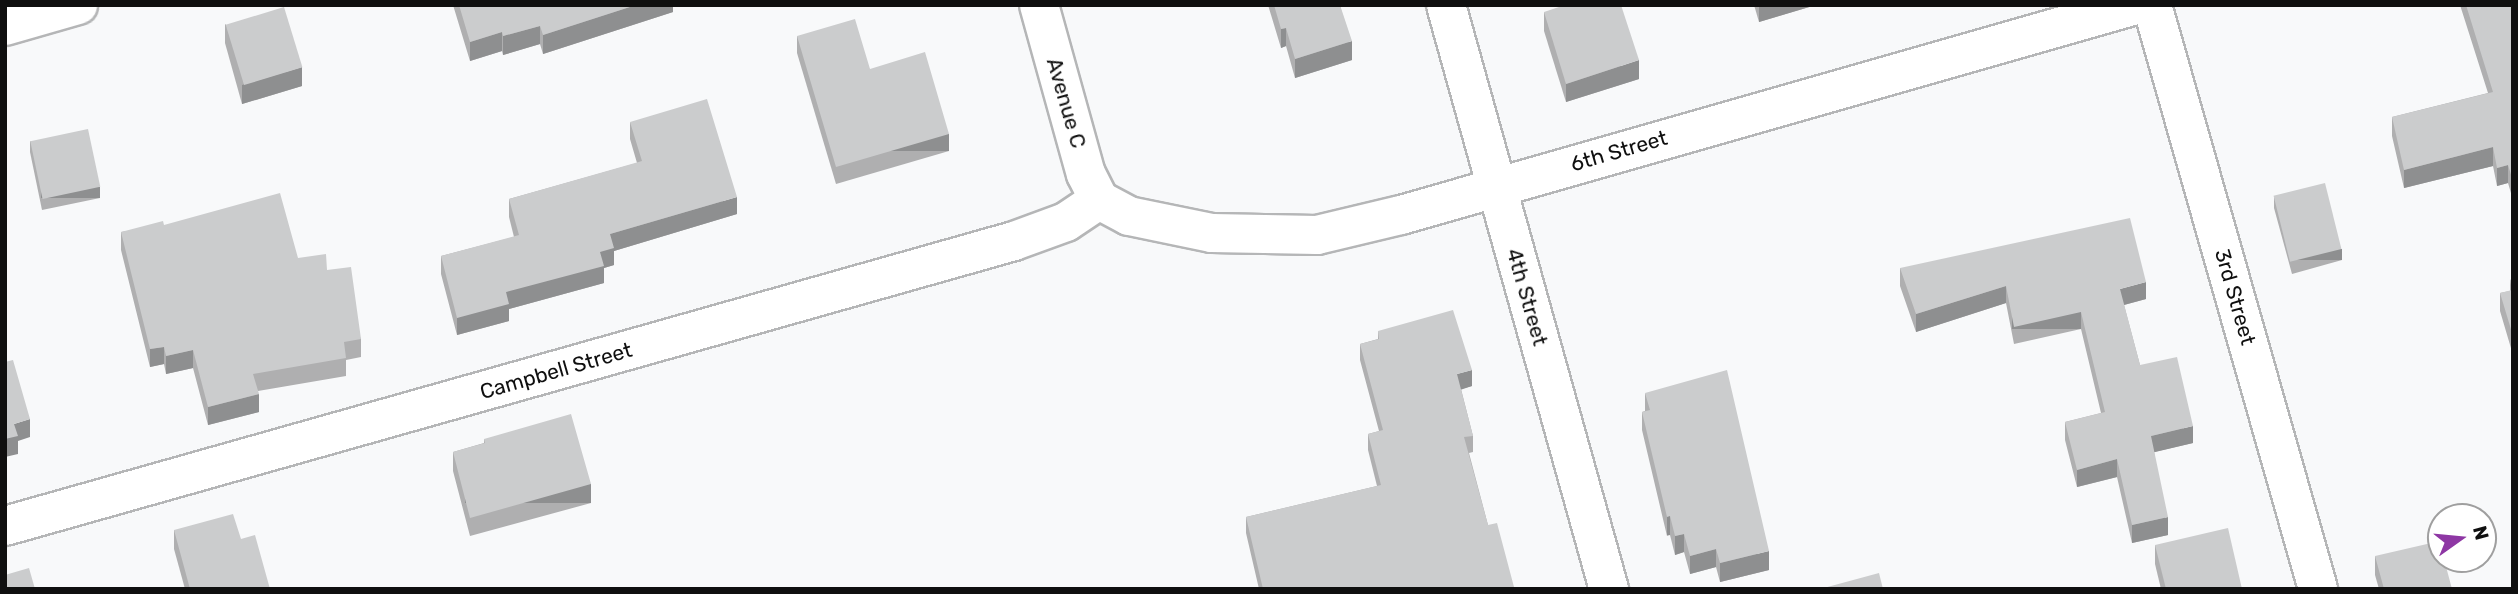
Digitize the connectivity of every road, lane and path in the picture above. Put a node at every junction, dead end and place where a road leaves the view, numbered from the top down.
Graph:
1 (78, 5) edge
2 (1039, 5) edge
3 (1446, 5) edge
4 (2136, 5) edge
5 (2152, 5) edge
6 (5, 26) edge
7 (1496, 186) junction
8 (1099, 200) junction
9 (5, 526) edge
10 (1609, 589) edge
11 (2318, 589) edge

1 - 6 street
2 - 8 street, Avenue C
3 - 7 street, 4th Street
4 - 7 street, 6th Street
5 - 11 street, 3rd Street
7 - 8 street, 6th Street
7 - 10 street, 4th Street
8 - 9 street, Campbell Street

